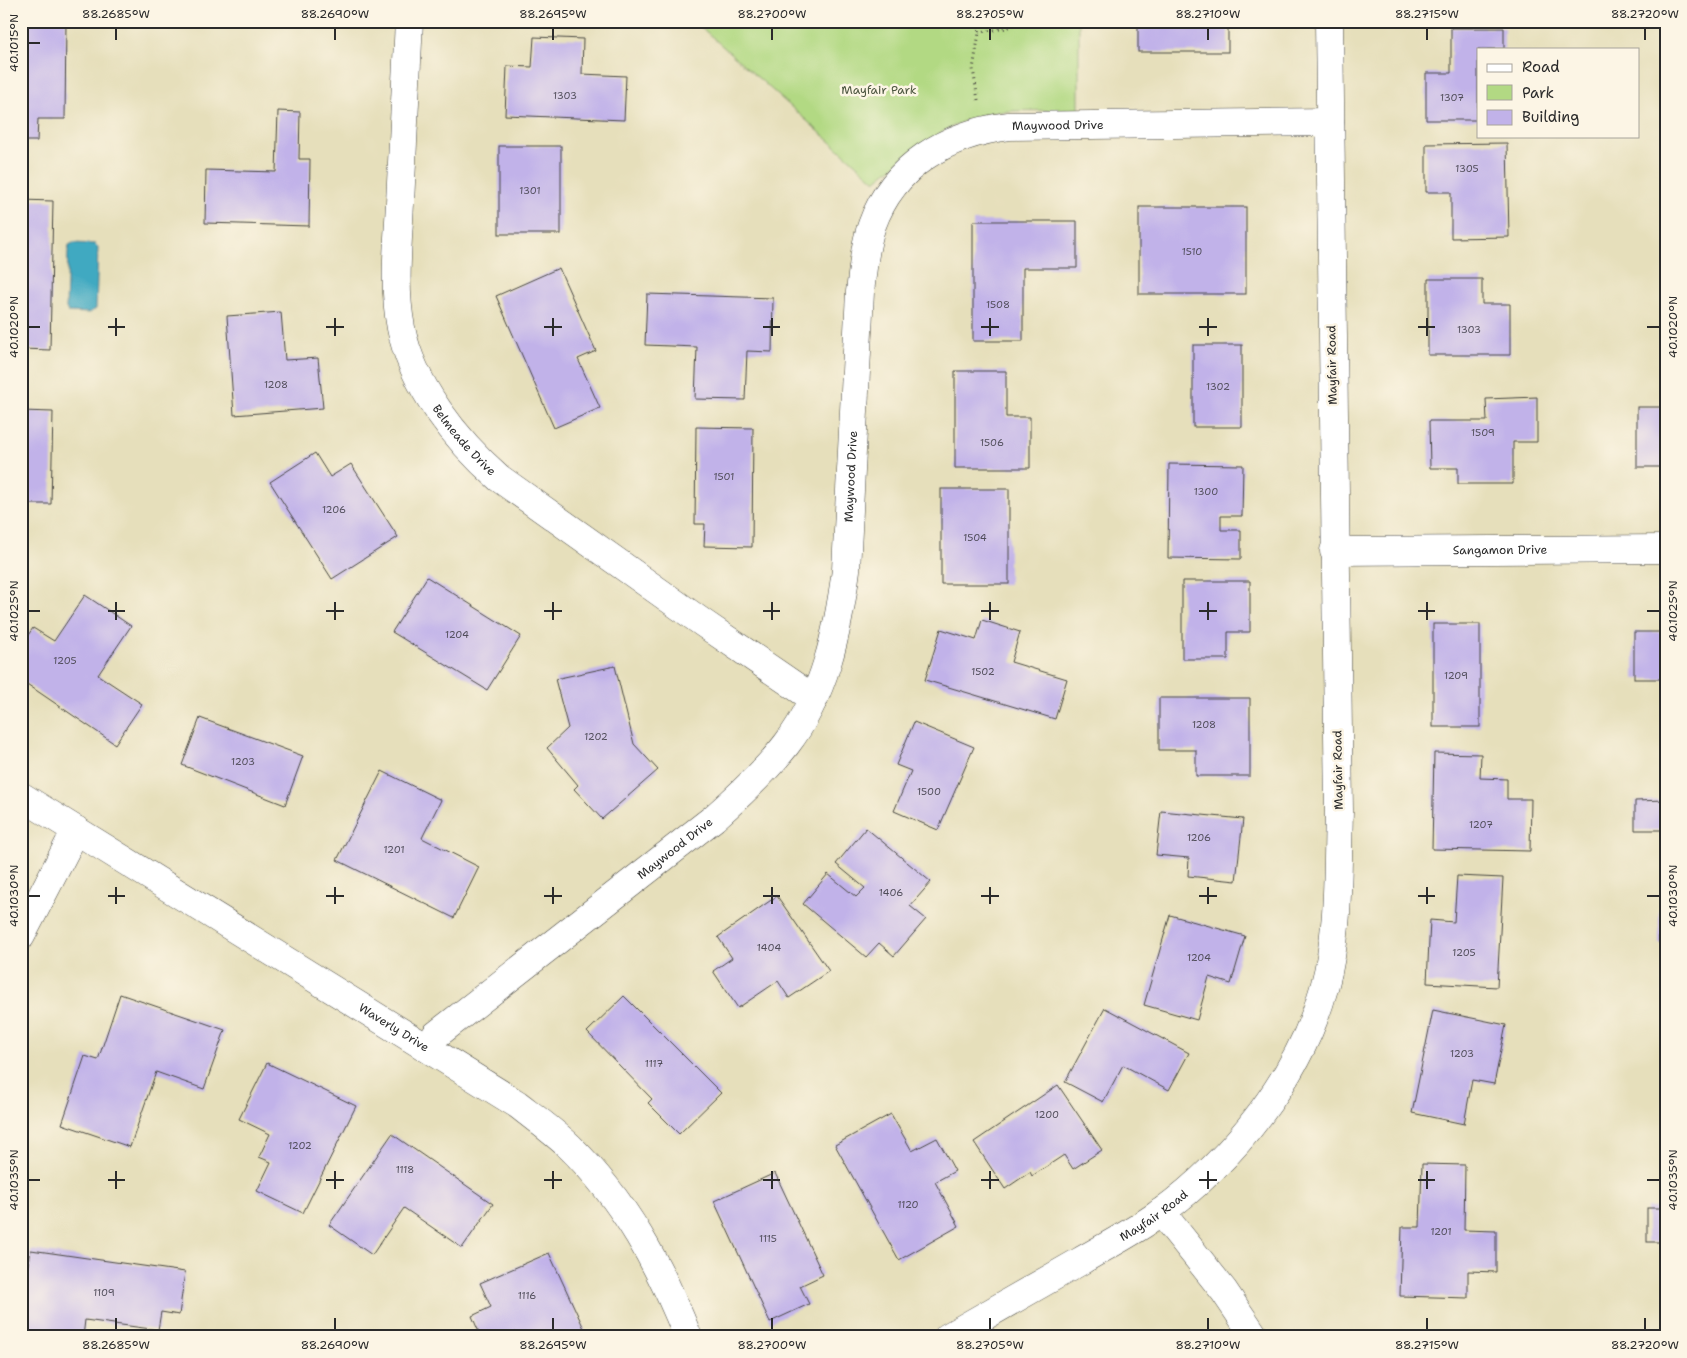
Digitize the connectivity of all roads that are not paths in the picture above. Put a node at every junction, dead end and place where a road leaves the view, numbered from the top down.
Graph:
1 (409, 21) edge
2 (1328, 21) edge
3 (1330, 122) junction
4 (1666, 550) edge
5 (1334, 551) junction
6 (814, 699) junction
7 (21, 796) edge
8 (76, 830) junction
9 (21, 936) edge
10 (429, 1048) junction
11 (1161, 1212) junction
12 (688, 1337) edge
13 (948, 1337) edge
14 (1255, 1337) edge

1 - 6 street, Belmeade Drive
2 - 3 street, Mayfair Road
3 - 5 street, Mayfair Road
3 - 6 street, Maywood Drive
4 - 5 street, Sangamon Drive
5 - 11 street, Mayfair Road
6 - 10 street, Maywood Drive
7 - 8 street, Waverly Drive
8 - 9 street
8 - 10 street, Waverly Drive
10 - 12 street, Waverly Drive
11 - 13 street, Mayfair Road
11 - 14 street

